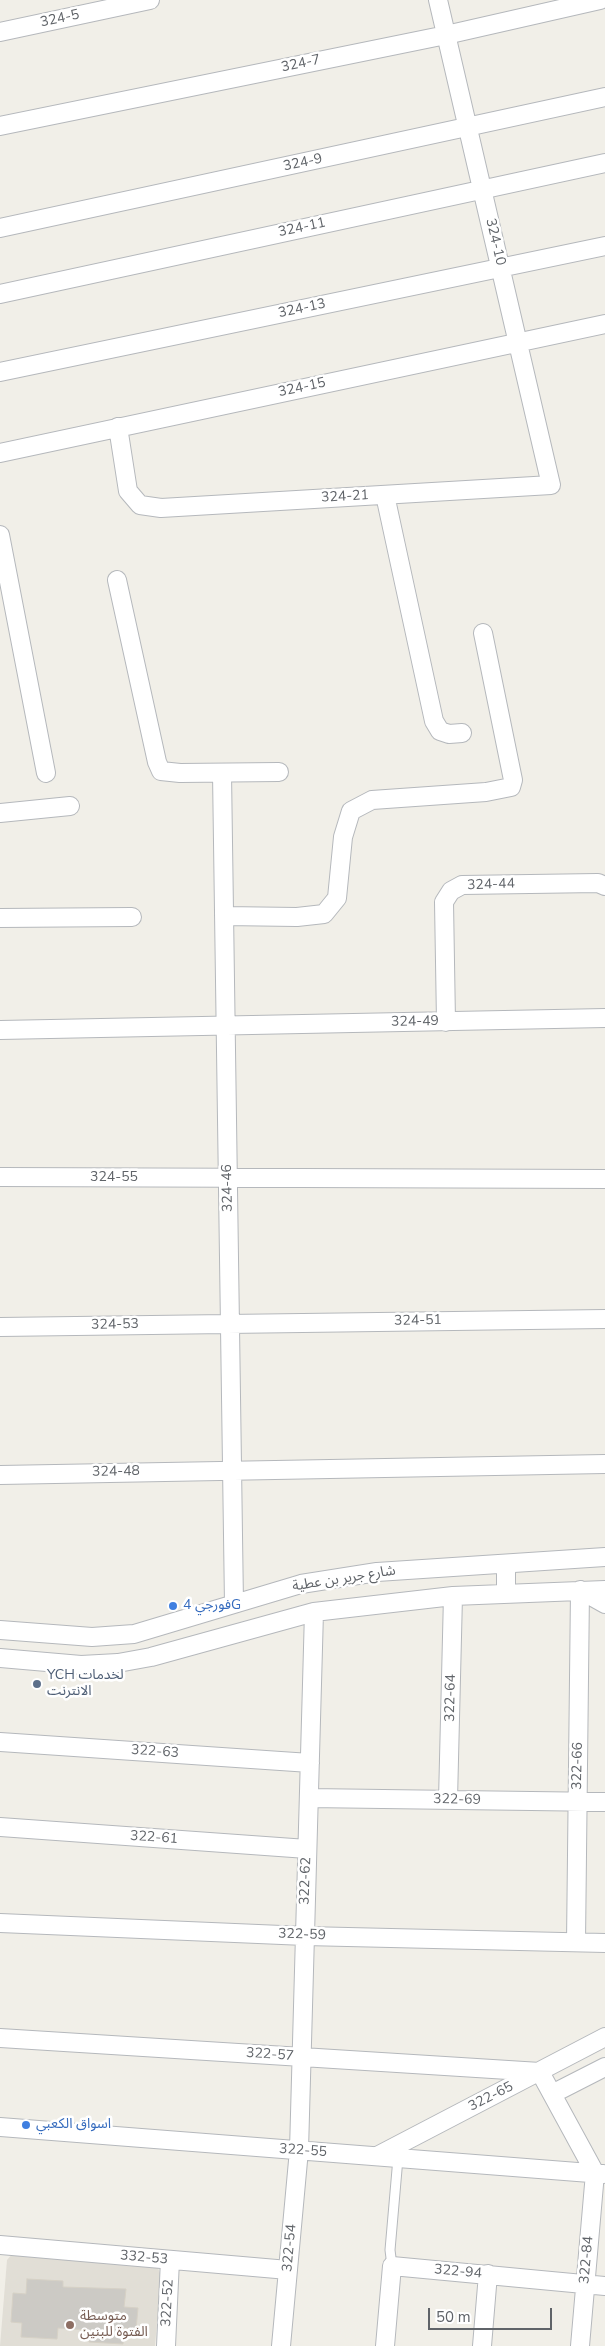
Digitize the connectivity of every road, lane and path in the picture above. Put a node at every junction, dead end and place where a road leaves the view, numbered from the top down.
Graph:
1 (150, 0) edge
2 (438, 0) edge
3 (600, 0) edge
4 (0, 32) edge
5 (446, 34) junction
6 (605, 97) edge
7 (0, 126) edge
8 (468, 128) junction
9 (605, 163) edge
10 (482, 189) junction
11 (0, 228) edge
12 (605, 246) edge
13 (500, 268) junction
14 (0, 294) edge
15 (605, 324) edge
16 (518, 342) junction
17 (0, 372) edge
18 (118, 428) junction
19 (0, 453) edge
20 (551, 485) joint
21 (385, 494) junction
22 (0, 536) edge
23 (117, 580) dead end
24 (483, 633) dead end
25 (462, 732) dead end
26 (279, 772) dead end
27 (46, 773) dead end
28 (222, 773) junction
29 (70, 806) dead end
30 (0, 813) edge
31 (605, 886) edge
32 (224, 916) junction
33 (132, 917) dead end
34 (0, 918) edge
35 (605, 1018) edge
36 (446, 1022) junction
37 (226, 1024) junction
38 (0, 1030) edge
39 (0, 1177) edge
40 (228, 1178) junction
41 (605, 1179) edge
42 (605, 1319) edge
43 (230, 1324) junction
44 (0, 1327) edge
45 (605, 1464) edge
46 (232, 1470) junction
47 (0, 1475) edge
48 (605, 1557) edge
49 (506, 1564) junction
50 (580, 1590) junction
51 (605, 1590) edge
52 (506, 1594) junction
53 (453, 1596) junction
54 (234, 1604) junction
55 (605, 1604) edge
56 (314, 1612) junction
57 (0, 1630) edge
58 (42, 1634) junction
59 (0, 1658) edge
60 (40, 1662) junction
61 (0, 1742) edge
62 (310, 1763) junction
63 (309, 1798) junction
64 (448, 1800) junction
65 (577, 1802) junction
66 (605, 1802) edge
67 (0, 1826) edge
68 (307, 1849) junction
69 (0, 1923) edge
70 (305, 1936) junction
71 (576, 1942) junction
72 (605, 1943) edge
73 (605, 2037) edge
74 (0, 2038) edge
75 (302, 2057) junction
76 (604, 2068) edge
77 (540, 2072) junction
78 (552, 2094) junction
79 (0, 2127) edge
80 (299, 2150) junction
81 (377, 2156) junction
82 (398, 2158) junction
83 (600, 2174) edge
84 (0, 2246) edge
85 (170, 2260) junction
86 (392, 2266) junction
87 (288, 2270) junction
88 (488, 2274) junction
89 (585, 2284) junction
90 (605, 2286) edge
91 (166, 2346) edge
92 (281, 2346) edge
93 (386, 2346) edge
94 (482, 2346) edge
95 (580, 2346) edge

1 - 4 street, 324-5
2 - 5 street, 324-10
3 - 5 street, 324-7
5 - 7 street, 324-7
5 - 8 street, 324-10
6 - 8 street, 324-9
8 - 10 street, 324-10
8 - 11 street, 324-9
9 - 10 street, 324-11
10 - 13 street, 324-10
10 - 14 street, 324-11
12 - 13 street, 324-13
13 - 16 street, 324-10
13 - 17 street, 324-13
15 - 16 street, 324-15
16 - 18 street, 324-15
16 - 20 street, 324-10
18 - 19 street, 324-15
18 - 21 street, 324-21
20 - 21 street, 324-21
21 - 25 street
22 - 27 street
23 - 28 street
24 - 32 street
26 - 28 street
28 - 32 street, 324-46
29 - 30 street
31 - 36 street, 324-44
32 - 37 street, 324-46
33 - 34 street
35 - 36 street, 324-49
36 - 37 street, 324-49
37 - 38 street
37 - 40 street, 324-46
39 - 40 street, 324-55
40 - 41 street
40 - 43 street, 324-46
42 - 43 street, 324-51
43 - 44 street, 324-53
43 - 46 street, 324-46
45 - 46 street
46 - 47 street, 324-48
46 - 54 street, 324-46
48 - 49 street, شارع جرير بن عطية
49 - 52 street
49 - 54 street, شارع جرير بن عطية
50 - 51 street, شارع جرير بن عطية
50 - 52 street, شارع جرير بن عطية
50 - 55 street
50 - 65 street, 322-66
52 - 53 street, شارع جرير بن عطية
53 - 56 street, شارع جرير بن عطية
53 - 64 street, 322-64
54 - 58 street, شارع جرير بن عطية
56 - 60 street, شارع جرير بن عطية
56 - 62 street, 322-62
57 - 58 street, شارع جرير بن عطية
58 - 60 street
59 - 60 street, شارع جرير بن عطية
61 - 62 street, 322-63
62 - 63 street, 322-62
63 - 64 street, 322-69
63 - 68 street, 322-62
64 - 65 street, 322-69
65 - 66 street, 322-69
65 - 71 street, 322-66
67 - 68 street, 322-61
68 - 70 street, 322-62
69 - 70 street, 322-59
70 - 71 street, 322-59
70 - 75 street, 322-62
71 - 72 street, 322-59
73 - 77 street, 322-65
74 - 75 street, 322-57
75 - 77 street, 322-57
75 - 80 street, 322-62
76 - 78 street
77 - 78 street
77 - 81 street, 322-65
78 - 83 street
79 - 80 street, 322-55
80 - 81 street, 322-55
80 - 87 street, 322-54
81 - 82 street, 322-55
82 - 83 street, 322-55
82 - 86 lane
83 - 89 street, 322-84
84 - 85 street, 332-53
85 - 87 street, 332-53
85 - 91 street, 322-52
86 - 88 street, 322-94
86 - 93 street
87 - 92 street, 322-54
88 - 89 street, 322-94
88 - 94 street
89 - 90 street, 322-94
89 - 95 street, 322-84

